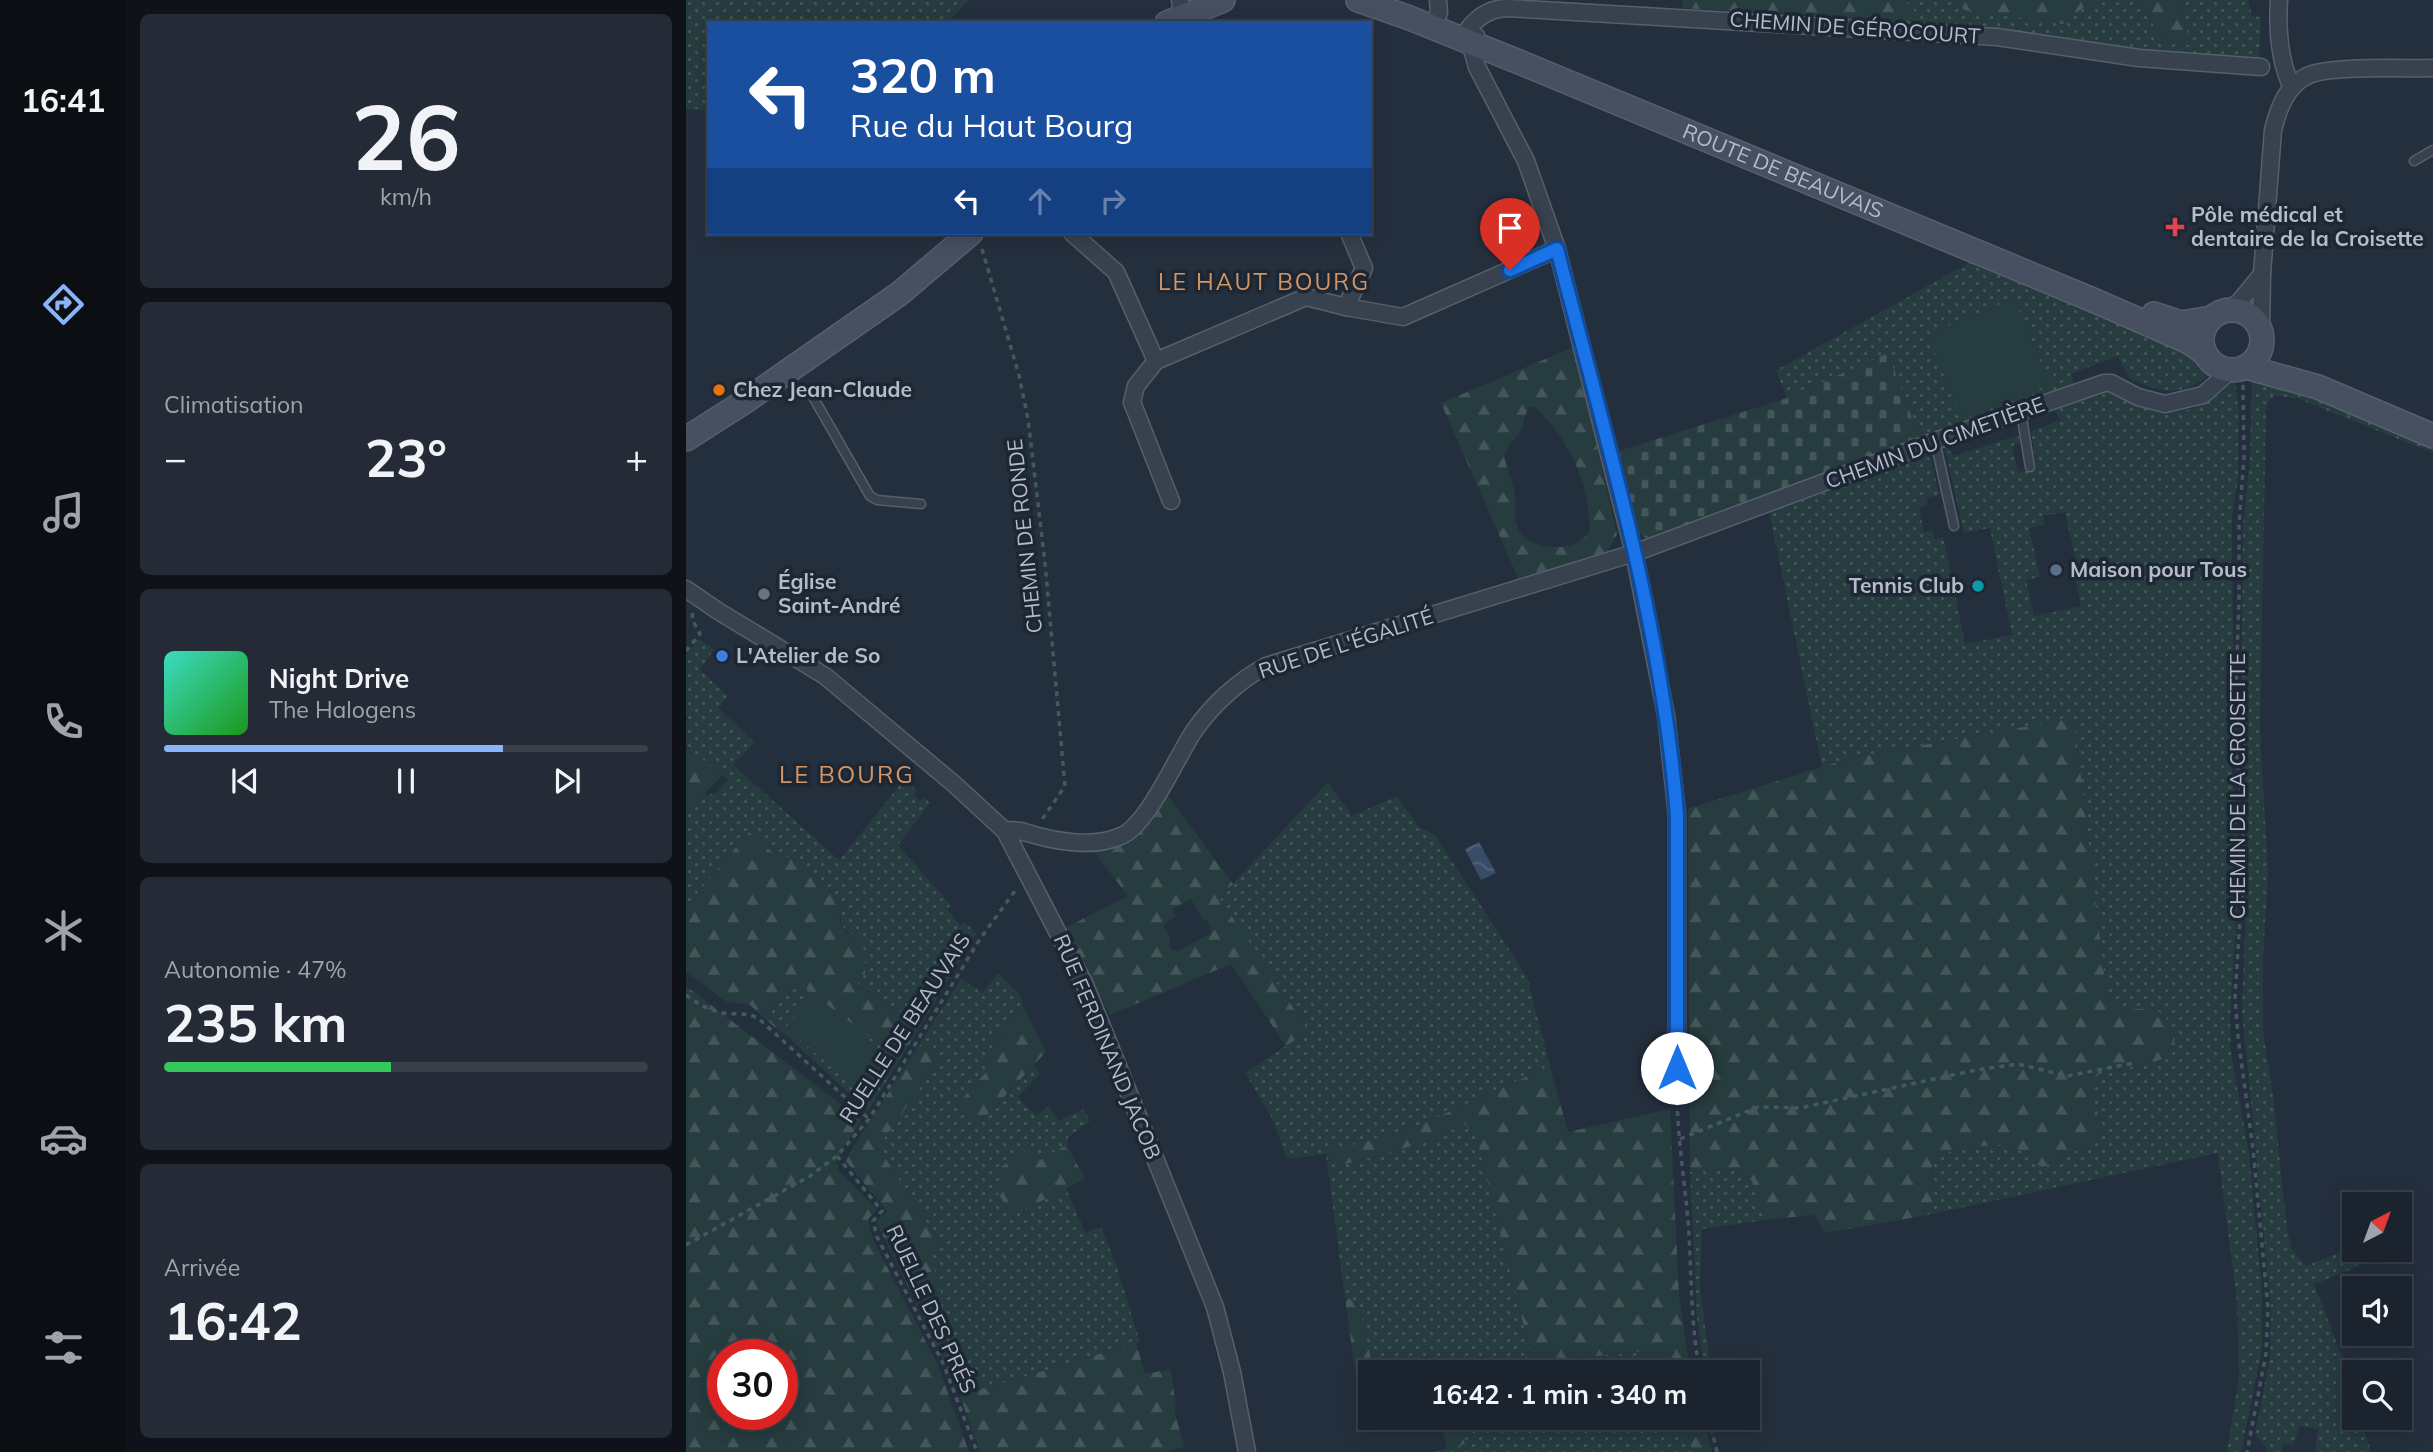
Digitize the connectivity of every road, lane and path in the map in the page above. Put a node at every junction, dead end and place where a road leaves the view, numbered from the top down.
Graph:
1 (1223, 0) edge
2 (1358, 0) edge
3 (1380, 0) edge
4 (2278, 0) edge
5 (1176, 13) edge
6 (1435, 14) edge
7 (1470, 37) junction
8 (2260, 67) dead end
9 (2433, 68) edge
10 (2292, 88) junction
11 (2433, 150) edge
12 (2414, 160) dead end
13 (969, 235) edge
14 (973, 235) edge
15 (1074, 235) edge
16 (1350, 235) edge
17 (1557, 249) junction
18 (2262, 274) junction
19 (1346, 307) junction
20 (2219, 315) junction
21 (2261, 333) junction
22 (2205, 353) junction
23 (1156, 361) junction
24 (2239, 369) junction
25 (2318, 387) junction
26 (808, 390) dead end
27 (2021, 412) junction
28 (2433, 436) edge
29 (686, 439) edge
30 (1935, 442) junction
31 (2030, 467) dead end
32 (1171, 501) dead end
33 (921, 504) dead end
34 (1954, 526) dead end
35 (1634, 553) junction
36 (686, 589) edge
37 (700, 598) junction
38 (686, 652) edge
39 (1005, 831) junction
40 (1032, 834) junction
41 (1031, 881) junction
42 (686, 995) edge
43 (2134, 1063) dead end
44 (1677, 1068) joint
45 (869, 1119) junction
46 (1679, 1139) junction
47 (836, 1156) junction
48 (686, 1245) edge
49 (1698, 1360) edge
50 (1712, 1430) edge
51 (978, 1452) edge
52 (1247, 1452) edge
53 (1717, 1452) edge
54 (2246, 1452) edge

1 - 5 main road
2 - 6 main road, ROUTE DE BEAUVAIS
3 - 6 main road, ROUTE DE BEAUVAIS
4 - 10 street
6 - 7 main road, ROUTE DE BEAUVAIS
7 - 8 street, CHEMIN DE GÉROCOURT
7 - 17 street
7 - 20 main road, ROUTE DE BEAUVAIS
7 - 22 main road, ROUTE DE BEAUVAIS
9 - 10 street
10 - 18 street
11 - 12 lane
13 - 29 main road
14 - 40 path, CHEMIN DE RONDE
15 - 23 street
16 - 19 street
17 - 19 street
17 - 35 street
18 - 20 street
18 - 21 street
19 - 23 street
20 - 21 main road
20 - 22 main road
21 - 24 main road
21 - 25 main road
22 - 24 main road
23 - 32 street
24 - 25 main road
24 - 27 street, CHEMIN DU CIMETIÈRE
24 - 54 path, CHEMIN DE LA CROISETTE
25 - 28 main road
26 - 33 lane
27 - 30 street, CHEMIN DU CIMETIÈRE
27 - 31 lane
30 - 34 lane
30 - 35 street, CHEMIN DU CIMETIÈRE
35 - 40 street, RUE DE L'ÉGALITÉ
35 - 44 street
36 - 37 street, RUE FERDINAND JACOB
37 - 38 path
37 - 39 street, RUE FERDINAND JACOB
39 - 40 street, RUE DE L'ÉGALITÉ
39 - 41 street, RUE FERDINAND JACOB
41 - 45 path, RUELLE DE BEAUVAIS
41 - 52 street, RUE FERDINAND JACOB
42 - 45 path
43 - 46 path
44 - 46 path
45 - 47 path, RUELLE DE BEAUVAIS
46 - 49 path
47 - 48 path, RUELLE DE BEAUVAIS
47 - 51 path, RUELLE DES PRÉS
50 - 53 path

